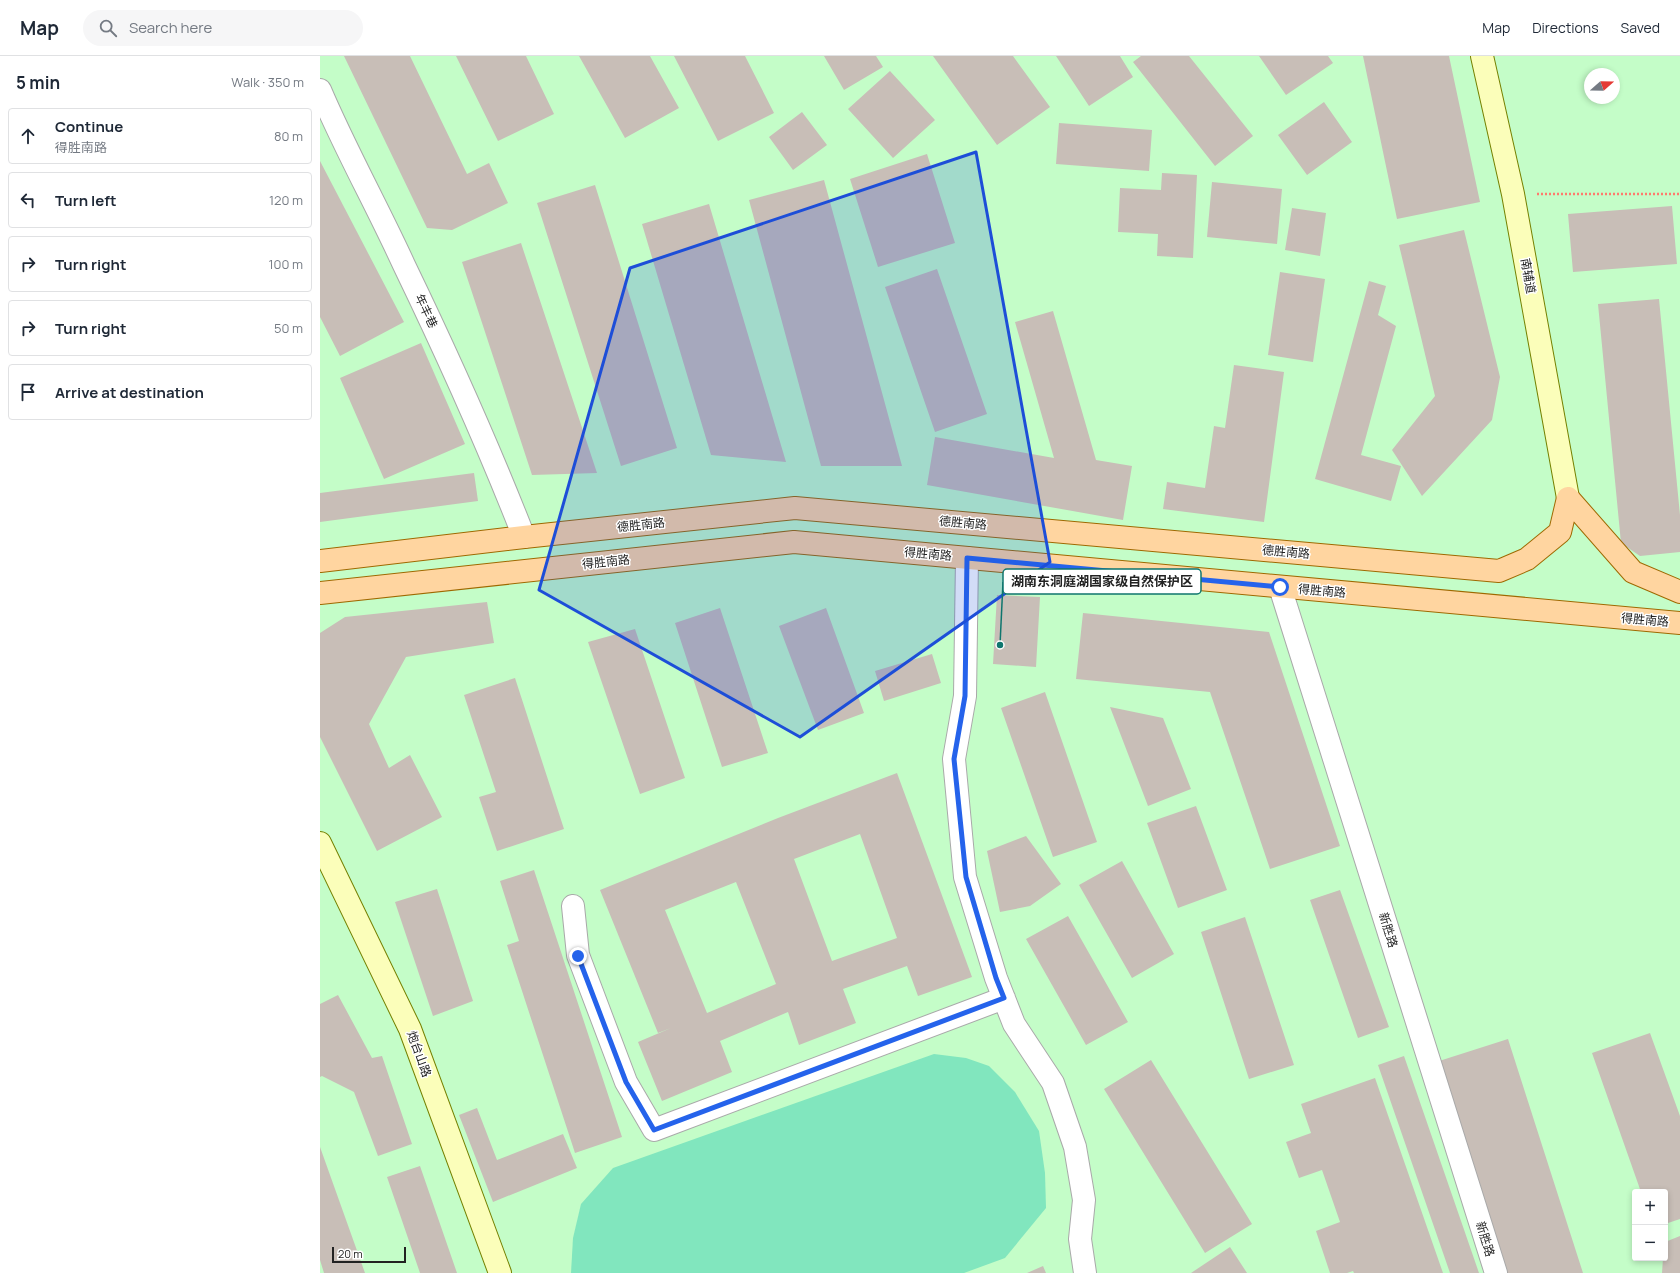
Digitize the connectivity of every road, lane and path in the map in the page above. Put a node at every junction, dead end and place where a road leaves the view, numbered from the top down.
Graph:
1 (1482, 56) edge
2 (320, 90) edge
3 (1513, 194) junction
4 (1680, 194) edge
5 (1568, 498) junction
6 (524, 537) junction
7 (967, 558) junction
8 (320, 561) edge
9 (1280, 587) junction
10 (1680, 592) edge
11 (320, 593) edge
12 (1680, 624) edge
13 (320, 843) edge
14 (573, 906) dead end
15 (1004, 998) junction
16 (500, 1273) edge
17 (1085, 1273) edge
18 (1496, 1273) edge

1 - 3 street, 南辅道
2 - 6 street, 年丰巷
3 - 4 path
3 - 5 street, 南辅道
5 - 6 main road, 德胜南路
5 - 10 main road
6 - 8 main road, 德胜南路
7 - 9 main road, 得胜南路
7 - 11 main road, 得胜南路
7 - 15 street
9 - 12 main road, 得胜南路
9 - 18 street, 新胜路
13 - 16 street, 炮台山路
14 - 15 street
15 - 17 street

